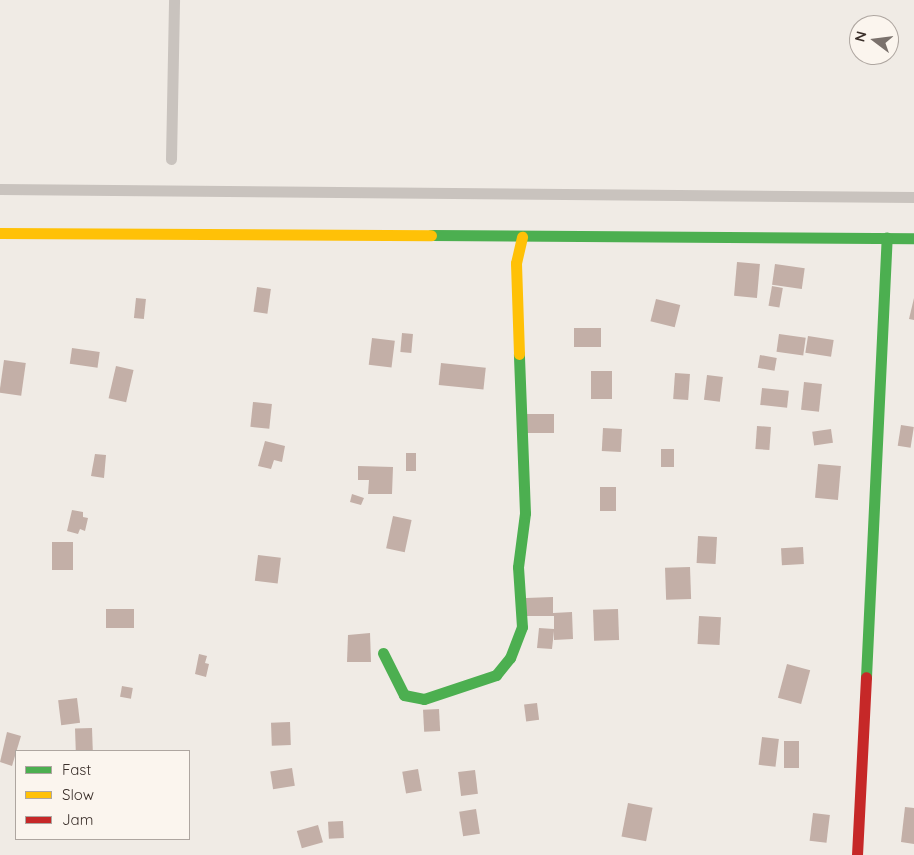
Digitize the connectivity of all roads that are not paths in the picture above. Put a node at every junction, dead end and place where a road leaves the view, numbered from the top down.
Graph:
1 (174, 0) edge
2 (171, 159) dead end
3 (0, 189) edge
4 (914, 197) edge
5 (0, 233) edge
6 (522, 237) junction
7 (887, 238) junction
8 (914, 238) edge
9 (383, 653) dead end
10 (857, 855) edge

1 - 2 lane
3 - 4 lane
5 - 6 street
6 - 7 street
6 - 9 street
7 - 8 street
7 - 10 street

